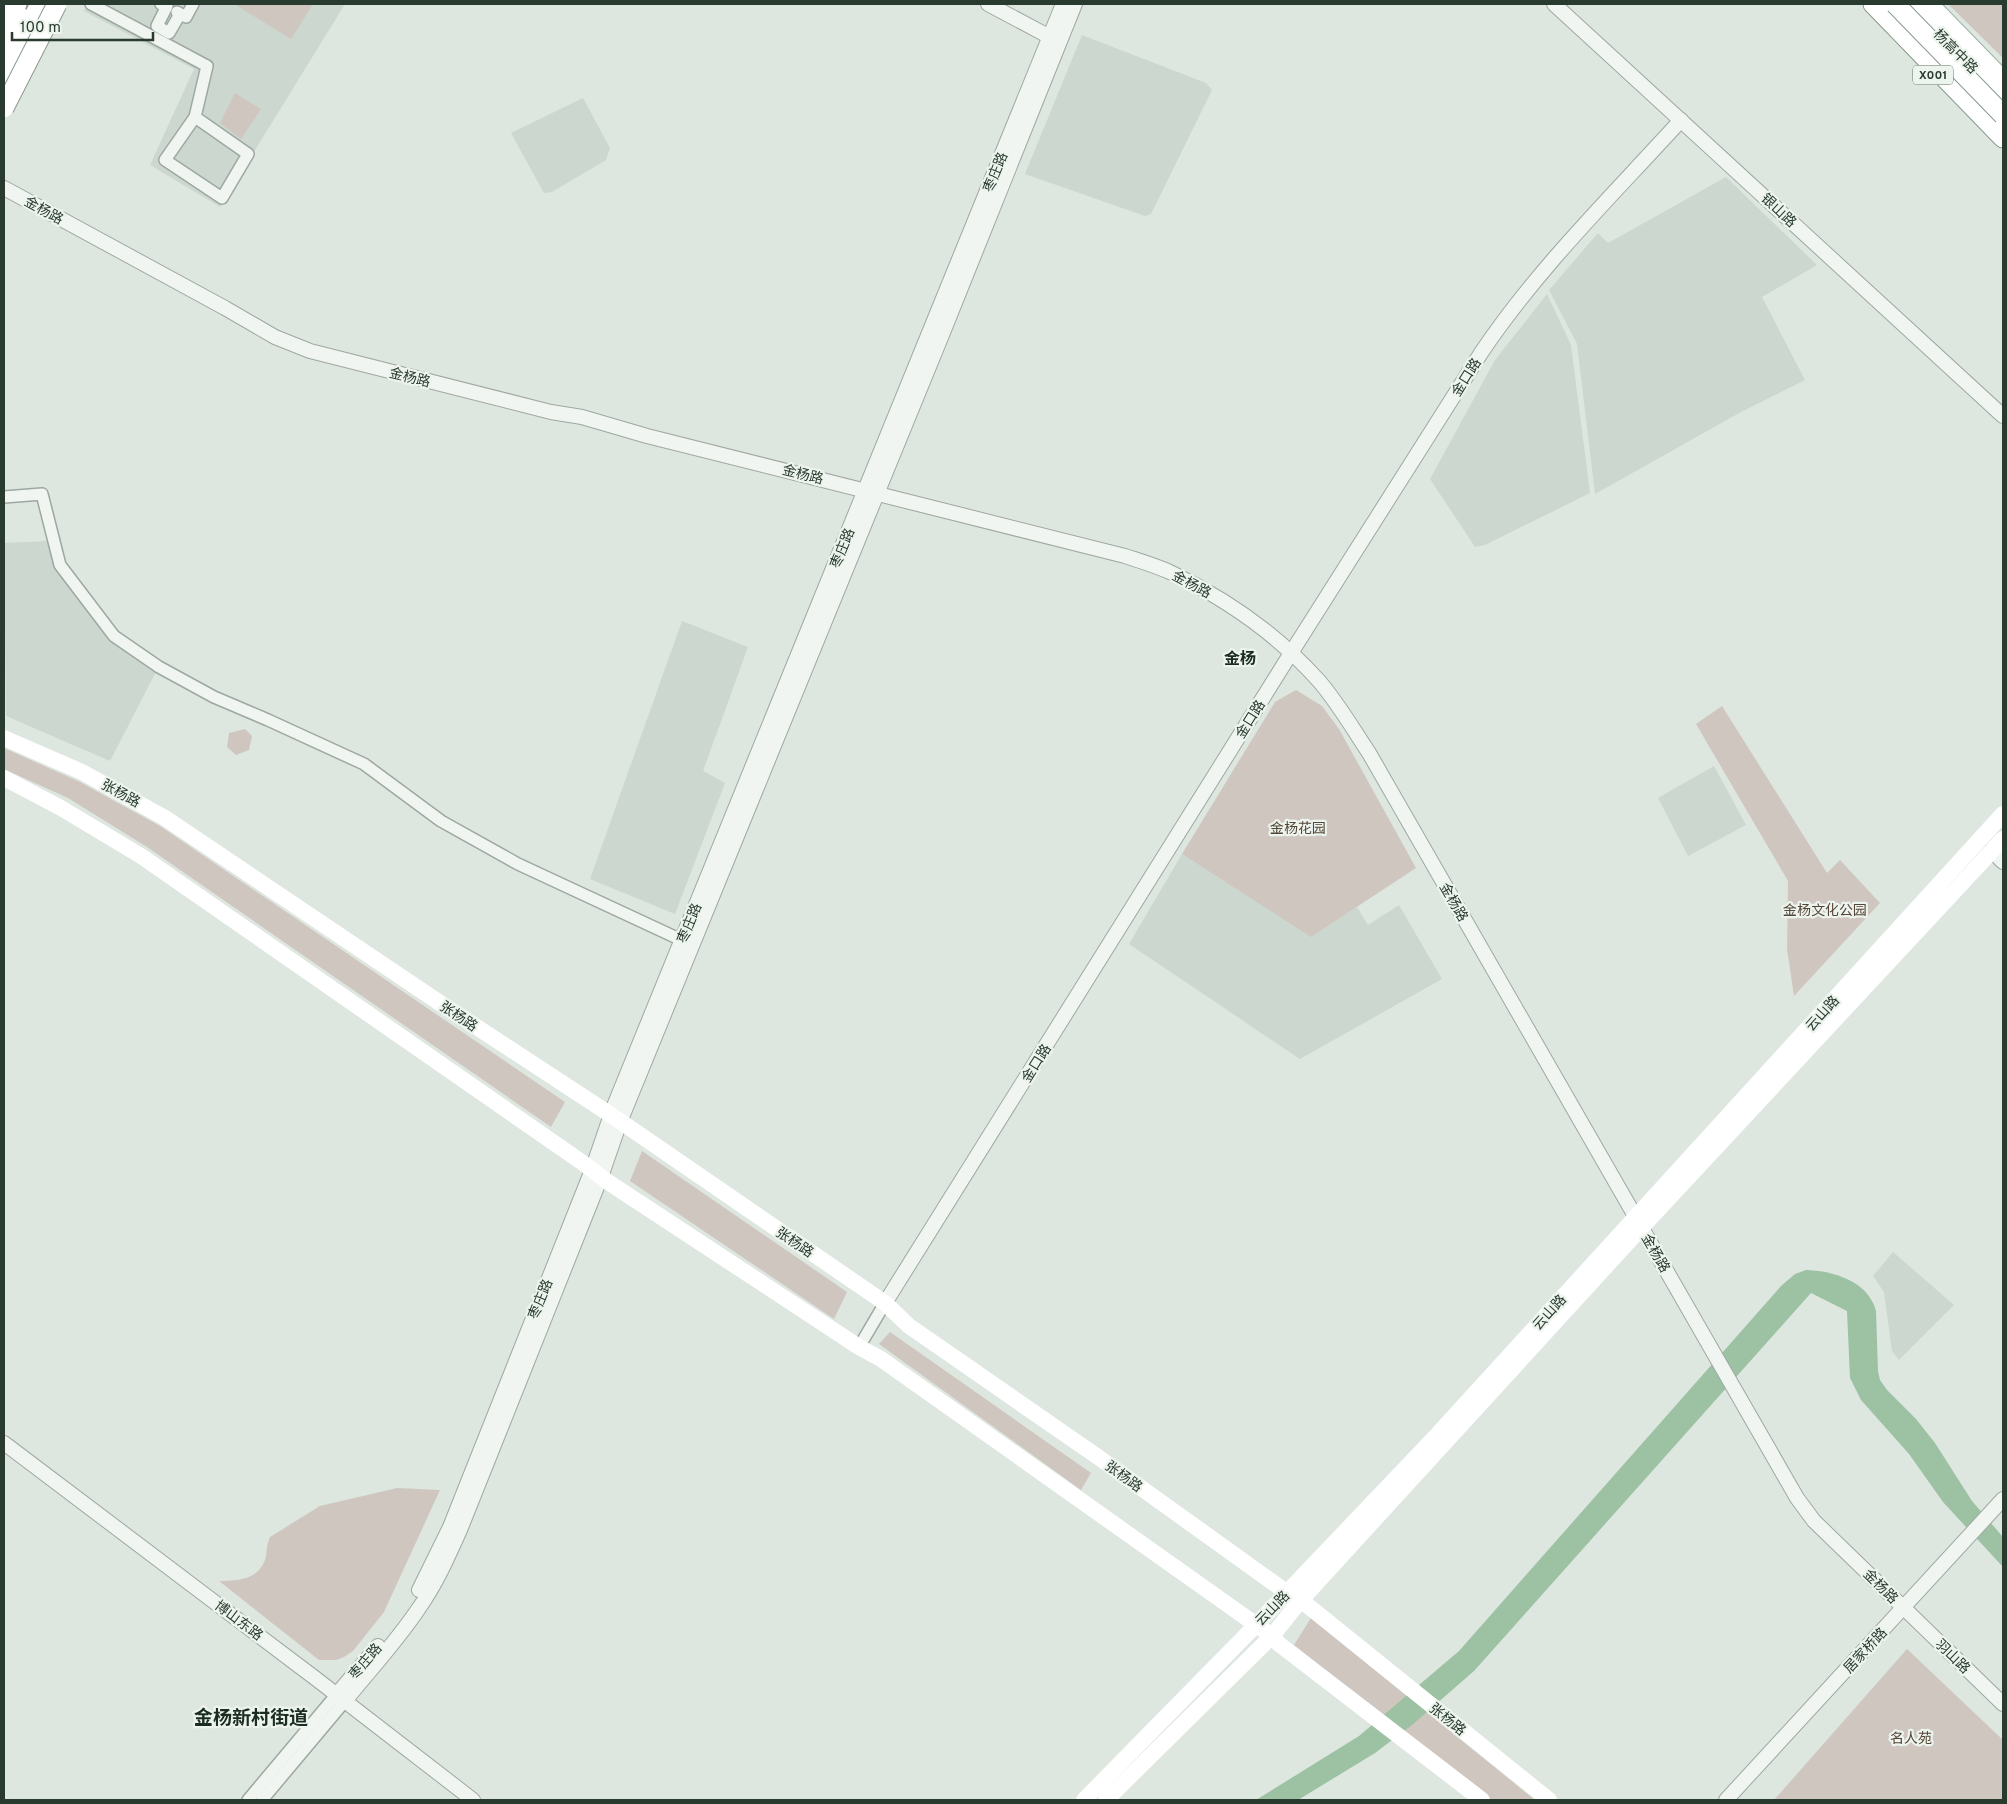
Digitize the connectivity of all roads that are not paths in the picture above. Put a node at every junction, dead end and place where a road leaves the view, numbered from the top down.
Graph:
1 (6, 4) edge
2 (18, 4) edge
3 (26, 4) edge
4 (40, 4) edge
5 (49, 4) edge
6 (57, 4) edge
7 (65, 4) edge
8 (91, 4) edge
9 (193, 4) edge
10 (988, 4) edge
11 (1063, 4) edge
12 (1075, 4) edge
13 (1554, 4) edge
14 (1862, 4) edge
15 (1872, 4) edge
16 (1895, 4) edge
17 (1909, 4) edge
18 (1929, 4) edge
19 (164, 5) edge
20 (4, 9) edge
21 (180, 14) junction
22 (4, 30) edge
23 (35, 35) junction
24 (1055, 40) junction
25 (4, 49) edge
26 (11, 77) edge
27 (2003, 80) edge
28 (4, 97) edge
29 (2003, 98) edge
30 (4, 104) edge
31 (4, 108) edge
32 (2003, 115) edge
33 (195, 117) junction
34 (1681, 120) junction
35 (2003, 138) edge
36 (2003, 147) edge
37 (4, 188) edge
38 (2003, 416) edge
39 (871, 492) junction
40 (4, 497) edge
41 (1291, 652) junction
42 (4, 738) edge
43 (4, 778) edge
44 (2003, 814) edge
45 (1995, 848) edge
46 (675, 937) dead end
47 (615, 1118) junction
48 (597, 1173) junction
49 (1638, 1223) junction
50 (885, 1304) junction
51 (859, 1347) junction
52 (4, 1443) edge
53 (2003, 1499) edge
54 (1294, 1596) junction
55 (1903, 1608) junction
56 (1256, 1625) junction
57 (1272, 1636) junction
58 (341, 1698) junction
59 (2003, 1704) edge
60 (248, 1800) edge
61 (262, 1800) edge
62 (473, 1800) edge
63 (1084, 1800) edge
64 (1106, 1800) edge
65 (1482, 1800) edge
66 (1549, 1800) edge
67 (1726, 1800) edge

1 - 20 main road
2 - 22 highway
3 - 25 main road
4 - 26 highway
5 - 23 main road
6 - 26 highway, bridge
7 - 23 main road
8 - 33 street
9 - 21 street
10 - 24 street
11 - 24 street, 枣庄路
12 - 24 street, 枣庄路
13 - 34 street, 银山路
14 - 36 main road, X001
15 - 35 highway, 杨高中路 / X001
16 - 32 highway, 杨高中路 / X001, bridge
17 - 29 main road, 杨高中路 / X001
18 - 27 main road, 杨高中路
19 - 21 street
19 - 21 street
23 - 28 main road
24 - 39 street, 枣庄路
26 - 30 highway, bridge
26 - 31 highway, bridge
33 - 33 street
34 - 38 street, 银山路
34 - 41 street, 金口路
37 - 39 street, 金杨路
39 - 41 street, 金杨路
39 - 47 street, 枣庄路
40 - 46 street
41 - 49 street, 金杨路
41 - 50 street, 金口路
42 - 47 main road, 张杨路
43 - 48 main road
44 - 45 main road, 云山路
45 - 49 main road, 云山路
47 - 48 street, 枣庄路
47 - 50 main road, 张杨路
48 - 51 main road
48 - 58 street, 枣庄路
49 - 54 main road, 云山路
49 - 55 street, 金杨路
50 - 51 street, 金口路
50 - 54 main road, 张杨路
51 - 56 main road
52 - 58 street, 博山东路
53 - 55 street, 居家桥路
54 - 56 main road, 云山路
54 - 57 main road, 云山路
54 - 66 main road, 张杨路
55 - 59 street, 羽山路
55 - 67 street, 居家桥路
56 - 57 main road
56 - 63 main road, 云山路
57 - 64 main road, 云山路
57 - 65 main road
58 - 60 street, 枣庄路
58 - 61 street, 枣庄路
58 - 62 street, 博山东路

